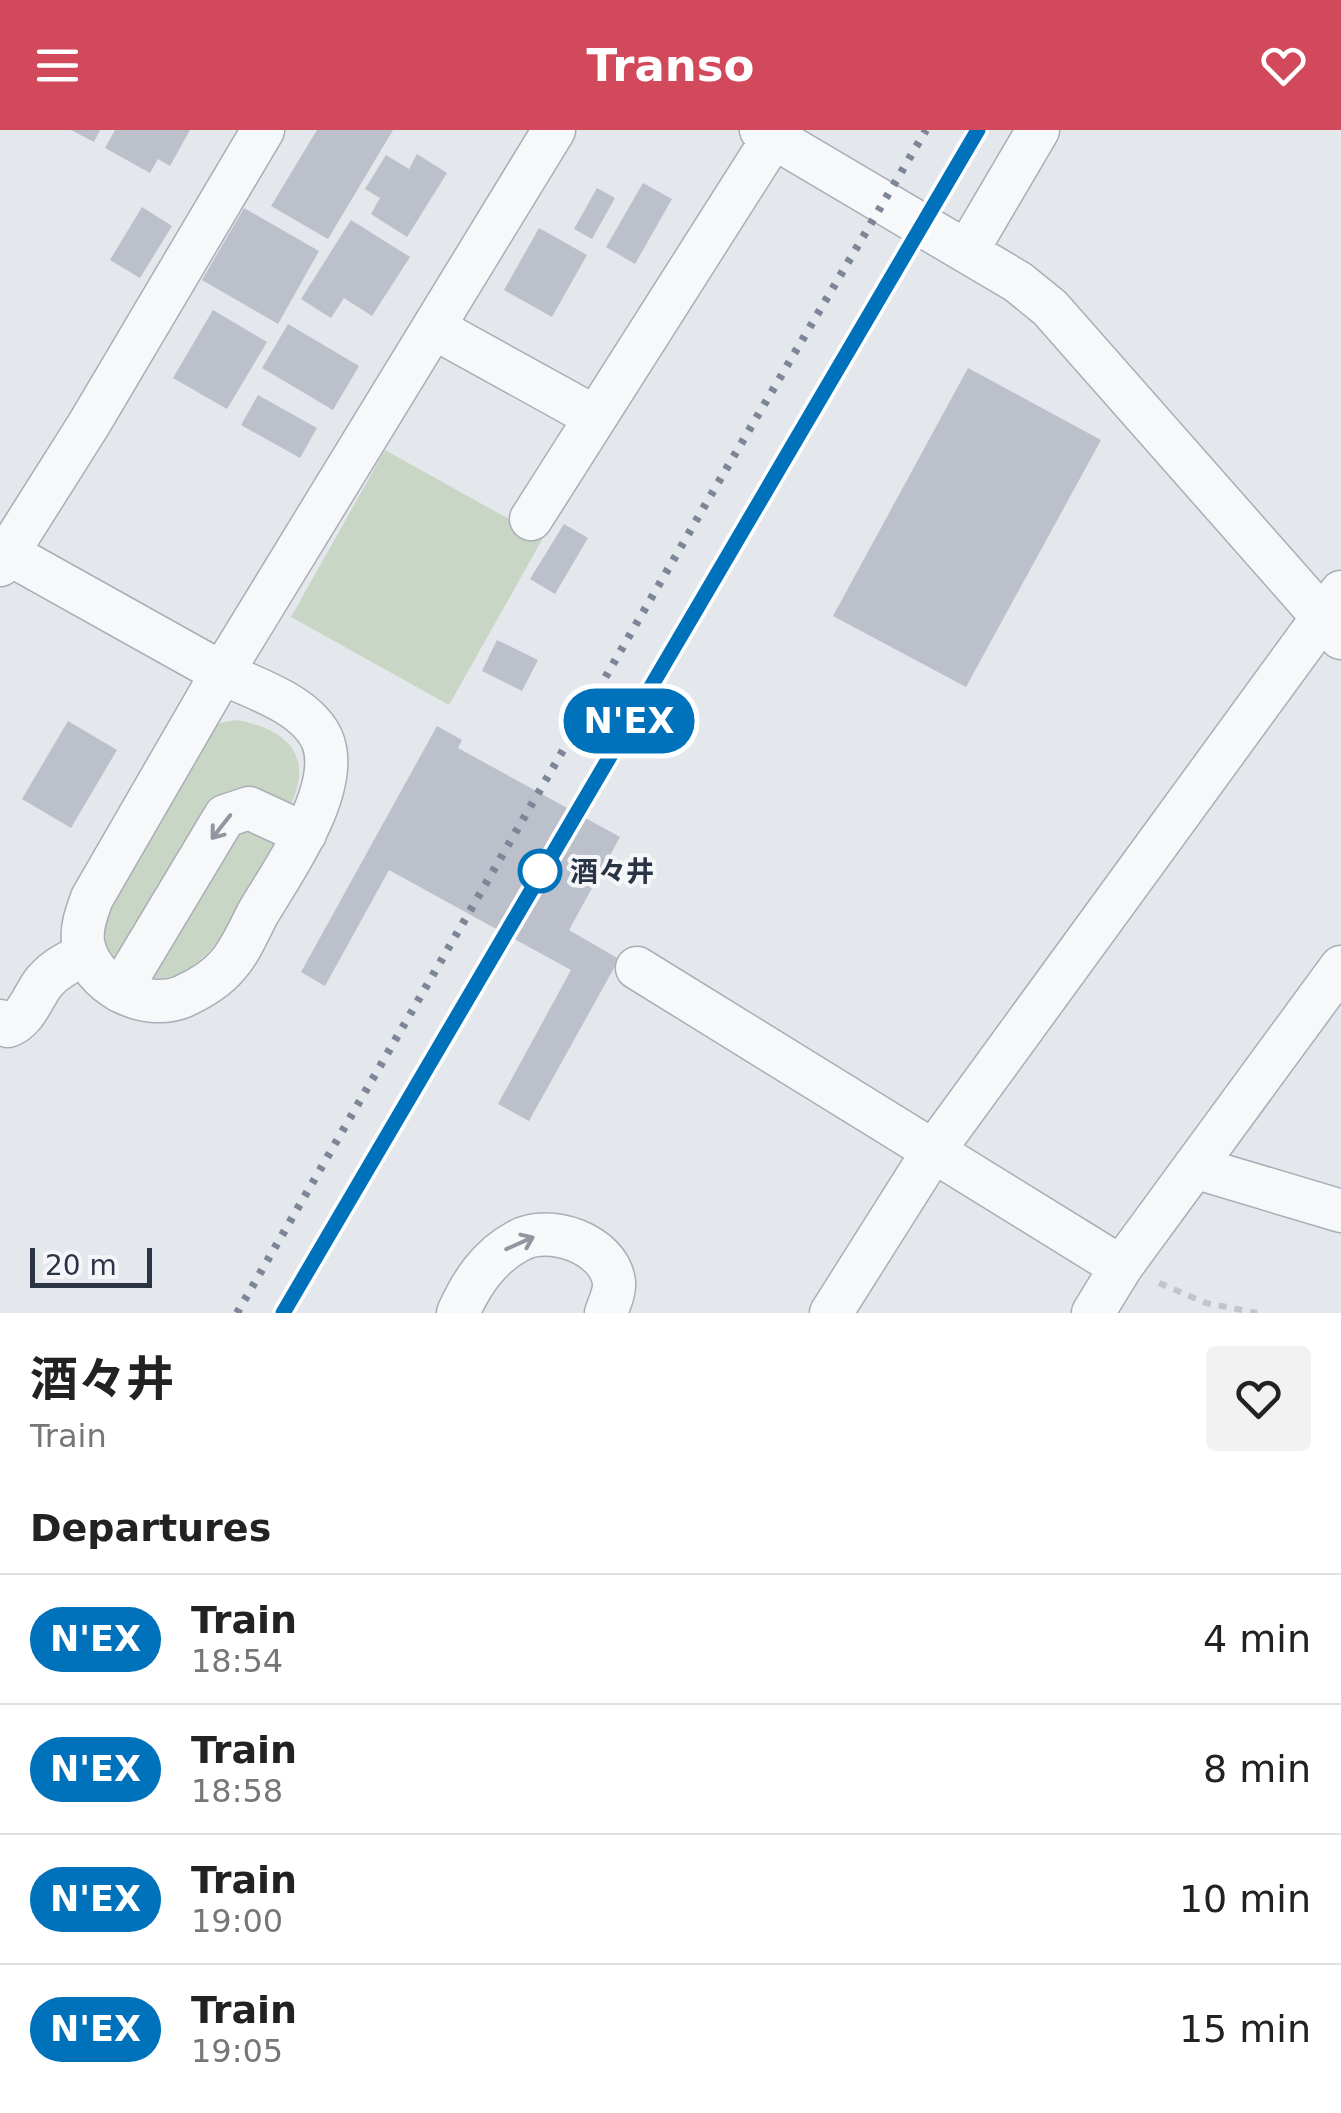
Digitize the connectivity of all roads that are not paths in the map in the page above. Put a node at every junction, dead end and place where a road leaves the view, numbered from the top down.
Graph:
1 (263, 130) edge
2 (554, 130) edge
3 (1038, 130) edge
4 (771, 132) edge
5 (967, 252) junction
6 (434, 328) junction
7 (595, 418) junction
8 (531, 520) dead end
9 (2, 556) edge
10 (1335, 615) edge
11 (222, 673) junction
12 (304, 834) junction
13 (86, 955) junction
14 (1341, 967) edge
15 (637, 968) dead end
16 (120, 991) junction
17 (0, 1021) edge
18 (932, 1153) junction
19 (1194, 1167) junction
20 (1341, 1210) edge
21 (1120, 1267) junction
22 (458, 1313) edge
23 (606, 1313) edge
24 (831, 1313) edge
25 (1092, 1313) edge

1 - 9 street
2 - 6 street
3 - 5 street
4 - 5 street
4 - 7 street
5 - 10 street
6 - 7 street
6 - 11 street
7 - 8 street
9 - 11 street
10 - 18 street
11 - 12 street
11 - 13 street
12 - 16 street
12 -> 16 street
13 - 16 street
13 - 17 street
14 - 19 street
15 - 18 street
18 - 21 street
18 - 24 street
19 - 20 street
19 - 21 street
21 - 25 street
22 -> 23 street

